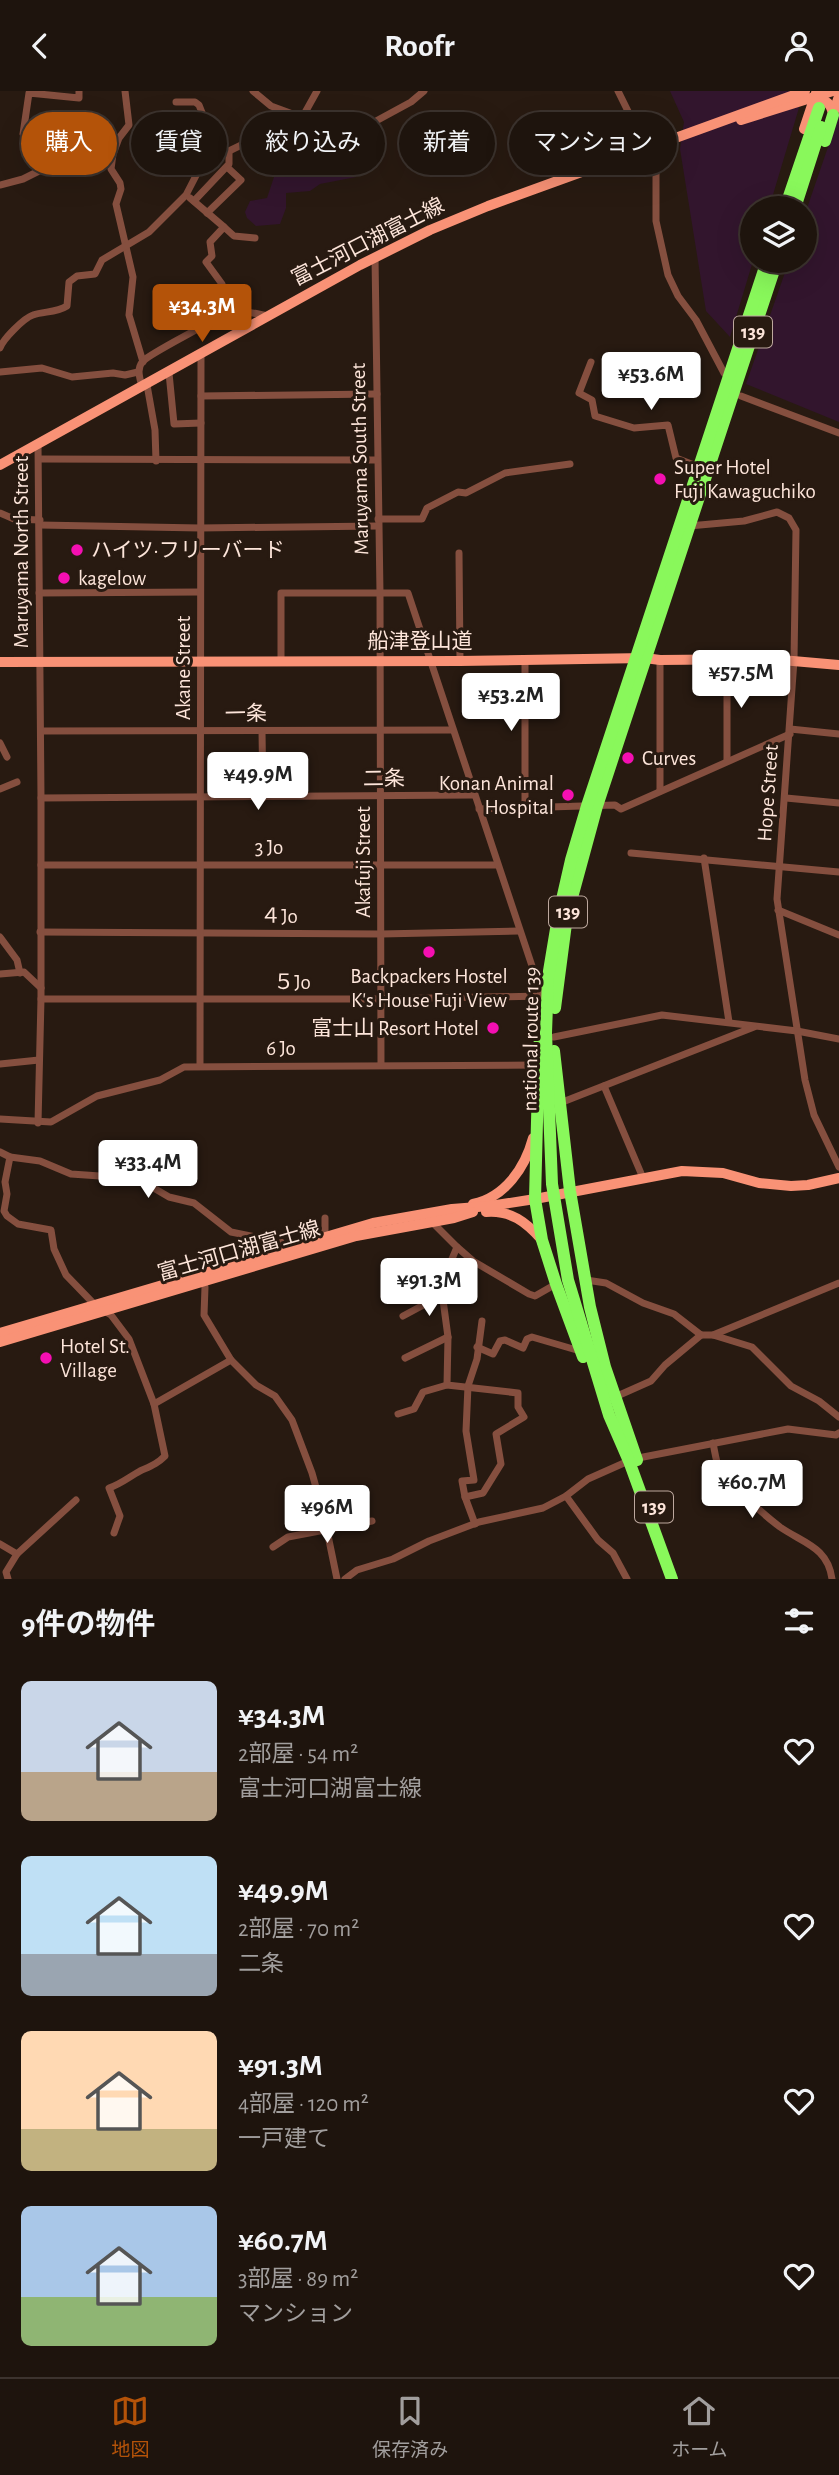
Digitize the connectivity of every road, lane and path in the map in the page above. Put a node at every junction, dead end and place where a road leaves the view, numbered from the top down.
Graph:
1 (79, 91) edge
2 (125, 91) edge
3 (253, 91) edge
4 (317, 91) edge
5 (424, 91) edge
6 (618, 91) edge
7 (805, 91) edge
8 (829, 92) edge
9 (839, 96) edge
10 (176, 102) dead end
11 (825, 106) edge
12 (783, 108) junction
13 (203, 112) edge
14 (287, 112) edge
15 (309, 112) edge
16 (629, 112) edge
17 (385, 116) edge
18 (804, 129) junction
19 (696, 131) junction
20 (677, 138) edge
21 (241, 145) edge
22 (229, 151) joint
23 (227, 167) joint
24 (196, 175) edge
25 (219, 175) edge
26 (576, 175) edge
27 (656, 175) edge
28 (0, 185) edge
29 (186, 195) junction
30 (781, 196) edge
31 (790, 196) edge
32 (799, 196) edge
33 (806, 196) edge
34 (194, 201) junction
35 (207, 213) junction
36 (224, 227) junction
37 (255, 237) dead end
38 (127, 244) junction
39 (375, 257) junction
40 (763, 273) edge
41 (771, 273) edge
42 (778, 273) edge
43 (760, 298) junction
44 (230, 313) junction
45 (268, 316) junction
46 (0, 348) edge
47 (201, 354) junction
48 (142, 362) junction
49 (591, 362) dead end
50 (0, 372) edge
51 (138, 372) junction
52 (169, 373) junction
53 (724, 373) dead end
54 (145, 386) junction
55 (377, 394) junction
56 (201, 396) junction
57 (741, 396) dead end
58 (201, 423) junction
59 (839, 433) edge
60 (38, 443) junction
61 (40, 459) junction
62 (377, 460) junction
63 (156, 461) junction
64 (201, 461) junction
65 (570, 464) dead end
66 (0, 465) edge
67 (699, 467) junction
68 (0, 513) edge
69 (378, 522) junction
70 (40, 523) junction
71 (688, 526) junction
72 (200, 528) junction
73 (459, 553) dead end
74 (200, 592) junction
75 (39, 593) junction
76 (380, 593) junction
77 (641, 658) junction
78 (39, 660) junction
79 (200, 660) junction
80 (281, 660) junction
81 (380, 660) junction
82 (525, 660) junction
83 (660, 660) junction
84 (727, 660) junction
85 (794, 660) junction
86 (430, 661) junction
87 (460, 661) junction
88 (0, 662) edge
89 (839, 665) edge
90 (380, 730) junction
91 (452, 730) junction
92 (41, 731) junction
93 (200, 731) junction
94 (262, 731) junction
95 (790, 731) junction
96 (839, 734) edge
97 (0, 743) edge
98 (6, 757) dead end
99 (727, 761) junction
100 (17, 782) dead end
101 (0, 789) edge
102 (660, 791) junction
103 (474, 795) junction
104 (380, 796) junction
105 (200, 797) junction
106 (41, 798) junction
107 (262, 798) junction
108 (786, 798) junction
109 (839, 803) edge
110 (592, 806) junction
111 (525, 807) junction
112 (479, 809) junction
113 (631, 853) dead end
114 (704, 858) junction
115 (41, 865) junction
116 (201, 865) junction
117 (380, 865) junction
118 (497, 865) junction
119 (779, 866) junction
120 (839, 872) edge
121 (778, 910) junction
122 (519, 931) junction
123 (40, 932) junction
124 (200, 933) junction
125 (381, 934) junction
126 (839, 935) edge
127 (0, 937) edge
128 (20, 973) junction
129 (0, 974) edge
130 (548, 977) junction
131 (41, 988) junction
132 (542, 996) junction
133 (41, 999) junction
134 (200, 999) junction
135 (381, 999) junction
136 (729, 1022) junction
137 (754, 1026) junction
138 (797, 1031) junction
139 (554, 1037) junction
140 (839, 1039) edge
141 (39, 1060) junction
142 (0, 1064) edge
143 (200, 1065) junction
144 (380, 1065) junction
145 (537, 1065) junction
146 (604, 1086) junction
147 (559, 1103) junction
148 (0, 1119) edge
149 (38, 1123) junction
150 (536, 1128) junction
151 (0, 1152) edge
152 (10, 1157) junction
153 (839, 1167) edge
154 (643, 1178) junction
155 (839, 1178) edge
156 (570, 1191) junction
157 (535, 1199) junction
158 (453, 1213) junction
159 (325, 1218) dead end
160 (431, 1218) junction
161 (542, 1240) junction
162 (325, 1241) junction
163 (457, 1247) junction
164 (285, 1253) junction
165 (586, 1280) junction
166 (203, 1281) junction
167 (839, 1283) edge
168 (556, 1284) junction
169 (442, 1295) junction
170 (99, 1308) junction
171 (403, 1316) dead end
172 (482, 1321) dead end
173 (0, 1333) edge
174 (701, 1335) junction
175 (713, 1335) junction
176 (448, 1337) junction
177 (0, 1342) edge
178 (477, 1347) junction
179 (581, 1351) junction
180 (405, 1358) dead end
181 (231, 1360) junction
182 (447, 1385) junction
183 (468, 1386) junction
184 (615, 1397) junction
185 (154, 1405) junction
186 (398, 1414) dead end
187 (609, 1415) junction
188 (839, 1417) edge
189 (839, 1433) edge
190 (713, 1444) junction
191 (633, 1459) junction
192 (566, 1496) junction
193 (465, 1497) junction
194 (76, 1500) dead end
195 (372, 1521) dead end
196 (475, 1524) junction
197 (327, 1531) junction
198 (114, 1533) dead end
199 (0, 1544) edge
200 (273, 1547) dead end
201 (18, 1554) junction
202 (8, 1579) edge
203 (337, 1579) edge
204 (345, 1579) edge
205 (627, 1579) edge
206 (672, 1579) edge
207 (681, 1579) edge
208 (832, 1579) edge

1 - 28 street
2 - 38 street
3 - 14 street
4 - 15 street
5 - 17 street
6 - 16 street
7 - 19 main road, 富士河口湖富士線
8 - 11 main road, 富士河口湖富士線
8 - 11 main road
9 - 11 main road
10 - 13 street
11 - 12 main road, 富士河口湖富士線
11 - 18 main road
11 - 31 highway
11 - 32 highway
11 - 33 highway
12 - 18 main road
12 - 19 main road, 富士河口湖富士線
18 - 30 highway
19 - 20 main road, 富士河口湖富士線
21 - 22 street
22 - 23 street
23 - 35 street
24 - 29 street
25 - 34 street
26 - 39 main road, 富士河口湖富士線
27 - 53 street
29 - 34 street
29 - 38 street
34 - 35 street
35 - 36 street
36 - 37 street
36 - 44 street
38 - 46 street
38 - 48 street
39 - 45 main road, 富士河口湖富士線
39 - 55 street, Maruyama South Street
40 - 43 highway
41 - 43 highway, national route 139 / 139
42 - 43 highway
43 - 67 highway, national route 139 / 139
43 - 71 highway, national route 139 / 139
44 - 45 street
44 - 48 street
45 - 47 main road, 富士河口湖富士線
47 - 52 main road, 富士河口湖富士線
47 - 56 street, Akane Street
48 - 51 street
49 - 67 street
50 - 51 street
51 - 54 street
52 - 54 main road, 富士河口湖富士線
52 - 58 street
54 - 60 main road, 富士河口湖富士線
54 - 63 street
55 - 56 street
55 - 62 street, Maruyama South Street
56 - 58 street, Akane Street
57 - 59 street
58 - 64 street, Akane Street
60 - 61 street, Maruyama North Street
60 - 66 main road, 富士河口湖富士線
61 - 63 street
61 - 70 street, Maruyama North Street
62 - 64 street
62 - 69 street, Maruyama South Street
63 - 64 street
64 - 72 street, Akane Street
65 - 69 street
67 - 77 highway, national route 139 / 139
68 - 70 street
69 - 72 street
69 - 76 street, Maruyama South Street
70 - 72 street
70 - 75 street, Maruyama North Street
71 - 77 highway, national route 139 / 139
71 - 85 street, Hope Street
72 - 74 street, Akane Street
73 - 87 street
74 - 75 street
74 - 79 street, Akane Street
75 - 78 street, Maruyama North Street
76 - 80 street
76 - 81 street, Maruyama South Street
76 - 86 street
77 - 82 main road, 船津登山道
77 - 83 main road, 船津登山道
77 - 110 highway, national route 139 / 139
78 - 79 main road, 船津登山道
78 - 88 main road, 船津登山道
78 - 92 street, Maruyama North Street
79 - 80 main road, 船津登山道
79 - 93 street, Akane Street
80 - 81 main road, 船津登山道
81 - 86 main road, 船津登山道
81 - 90 street, Akafuji Street
82 - 87 main road, 船津登山道
82 - 111 street
83 - 84 main road, 船津登山道
83 - 102 street
84 - 85 main road, 船津登山道
84 - 99 street
85 - 89 main road, 船津登山道
85 - 95 street, Hope Street
86 - 87 main road, 船津登山道
86 - 91 street
90 - 91 street, 一条
90 - 94 street, 一条
90 - 104 street, Akafuji Street
91 - 103 street
92 - 93 street, 一条
92 - 106 street, Maruyama North Street
93 - 94 street, 一条
93 - 105 street, Akane Street
94 - 107 street
95 - 96 street
95 - 99 street
95 - 108 street, Hope Street
97 - 98 street
99 - 102 street
100 - 101 street
102 - 110 street
103 - 104 street, 二条
103 - 112 street
104 - 107 street, 二条
104 - 117 street, Akafuji Street
105 - 106 street, 二条
105 - 107 street, 二条
105 - 116 street, Akane Street
106 - 115 street, Maruyama North Street
108 - 109 street
108 - 119 street, Hope Street
110 - 111 street
110 - 130 highway, national route 139 / 139
110 - 139 highway, national route 139 / 139
111 - 112 street
112 - 118 street
113 - 114 street
114 - 119 street
114 - 136 street
115 - 116 street, 3 Jo
115 - 123 street, Maruyama North Street
116 - 117 street, 3 Jo
116 - 124 street, Akane Street
117 - 118 street, 3 Jo
117 - 125 street, Akafuji Street
118 - 122 street
119 - 120 street
119 - 121 street, Hope Street
121 - 126 street
121 - 138 street, Hope Street
122 - 125 street, ４Jo
122 - 132 street
123 - 124 street, ４Jo
123 - 131 street, Maruyama North Street
124 - 125 street, ４Jo
124 - 134 street, Akane Street
125 - 135 street, Akafuji Street
127 - 128 street
128 - 129 street
128 - 131 street
130 - 132 highway
130 - 187 highway, national route 139 / 139
131 - 133 street, Maruyama North Street
132 - 135 street, ５Jo
132 - 145 highway
133 - 134 street, ５Jo
133 - 141 street, Maruyama North Street
134 - 135 street, ５Jo
134 - 143 street, Akane Street
135 - 144 street, Akafuji Street
136 - 137 street
136 - 139 street
137 - 138 street
137 - 146 street
138 - 140 street
138 - 153 street, Hope Street
139 - 147 highway, national route 139 / 139
141 - 142 street
141 - 149 street, Maruyama North Street
143 - 144 street, 6 Jo
143 - 149 street, 6 Jo
144 - 145 street, 6 Jo
145 - 150 highway
146 - 147 street
146 - 154 street
147 - 156 highway, national route 139 / 139
148 - 149 street
150 - 157 highway
150 - 158 main road
151 - 152 street
152 - 164 street
152 - 170 street
154 - 155 main road, 富士河口湖富士線
154 - 156 main road, 富士河口湖富士線
156 - 157 main road, 富士河口湖富士線
156 - 165 highway, national route 139 / 139
157 - 158 main road, 富士河口湖富士線
157 - 161 highway
158 - 160 main road, 富士河口湖富士線
158 - 161 main road
159 - 162 street
160 - 162 main road, 富士河口湖富士線
160 - 163 street
161 - 168 highway
162 - 164 main road, 富士河口湖富士線
163 - 168 street
163 - 169 street
164 - 166 main road, 富士河口湖富士線
164 - 170 main road, 富士河口湖富士線
165 - 174 street
165 - 184 highway, national route 139 / 139
166 - 170 main road, 富士河口湖富士線
166 - 181 street
167 - 175 street
168 - 179 highway
169 - 171 street
169 - 176 street
170 - 173 main road, 富士河口湖富士線
170 - 177 main road, 富士河口湖富士線
170 - 185 street
172 - 178 street
174 - 175 street
174 - 184 street
175 - 188 street
176 - 180 street
176 - 182 street
178 - 179 street
178 - 183 street
179 - 187 highway
181 - 185 street
181 - 197 street
182 - 183 street
182 - 186 street
183 - 193 street
183 - 193 street
184 - 191 highway, national route 139 / 139
185 - 198 street
187 - 191 highway, national route 139 / 139
189 - 190 street
190 - 191 street
190 - 208 street
191 - 192 street
191 - 206 highway, national route 139 / 139
191 - 207 highway, national route 139 / 139
192 - 196 street
192 - 205 street
193 - 196 street
194 - 201 street
195 - 197 street
196 - 204 street
197 - 200 street
197 - 203 street
199 - 201 street
201 - 202 street

